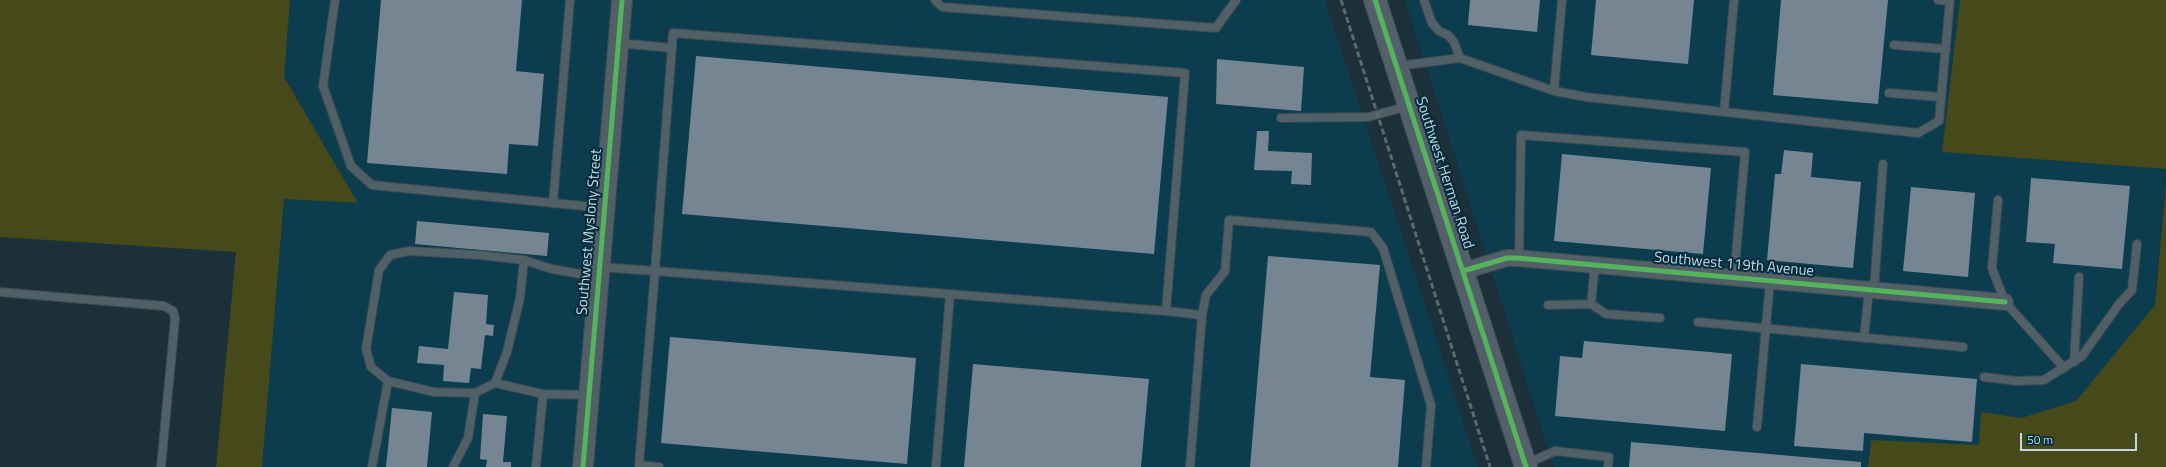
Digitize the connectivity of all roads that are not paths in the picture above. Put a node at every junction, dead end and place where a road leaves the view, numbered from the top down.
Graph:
1 (335, 0) edge
2 (570, 0) edge
3 (622, 0) edge
4 (935, 0) edge
5 (1236, 0) edge
6 (1376, 0) edge
7 (1424, 0) edge
8 (1562, 0) edge
9 (1734, 0) edge
10 (1938, 0) edge
11 (1950, 0) edge
12 (618, 43) junction
13 (1894, 45) dead end
14 (672, 48) junction
15 (1946, 49) junction
16 (1460, 58) junction
17 (1397, 66) junction
18 (1554, 91) junction
19 (1890, 93) dead end
20 (1941, 97) junction
21 (1410, 106) junction
22 (1724, 112) junction
23 (1281, 118) dead end
24 (1884, 164) dead end
25 (1998, 200) dead end
26 (553, 203) junction
27 (605, 208) junction
28 (2137, 244) dead end
29 (1519, 258) junction
30 (524, 260) junction
31 (1595, 265) junction
32 (655, 271) junction
33 (1463, 271) junction
34 (599, 272) junction
35 (1734, 277) junction
36 (2079, 277) dead end
37 (1770, 281) junction
38 (1871, 290) junction
39 (0, 292) edge
40 (950, 294) junction
41 (2005, 302) junction
42 (1590, 304) junction
43 (1548, 305) dead end
44 (1166, 311) junction
45 (1202, 316) junction
46 (1660, 318) dead end
47 (1698, 322) dead end
48 (1766, 328) junction
49 (1864, 338) junction
50 (1963, 347) dead end
51 (2074, 362) junction
52 (2064, 368) junction
53 (1984, 377) dead end
54 (388, 381) junction
55 (495, 383) junction
56 (475, 393) junction
57 (543, 394) junction
58 (589, 395) junction
59 (1757, 427) dead end
60 (1526, 466) edge
61 (161, 467) edge
62 (372, 467) edge
63 (453, 467) edge
64 (536, 467) edge
65 (583, 467) edge
66 (659, 467) edge
67 (936, 467) edge
68 (1190, 467) edge
69 (1426, 467) edge
70 (1608, 467) edge

1 - 26 lane
2 - 26 lane
3 - 12 street, Southwest Myslony Street
4 - 5 lane
6 - 17 main road, Southwest Herman Road
7 - 16 lane
8 - 18 lane
9 - 22 lane
10 - 11 lane
11 - 15 lane
12 - 14 lane
12 - 27 street, Southwest Myslony Street
13 - 15 lane
14 - 32 lane
14 - 44 lane
15 - 20 lane
16 - 17 lane
16 - 18 lane
17 - 21 main road, Southwest Herman Road
18 - 22 lane
19 - 20 lane
20 - 22 lane
21 - 23 lane
21 - 33 main road, Southwest Herman Road
24 - 38 lane
25 - 41 lane
26 - 27 lane
27 - 34 street, Southwest Myslony Street
28 - 51 lane
29 - 31 street, Southwest 119th Avenue
29 - 33 street, Southwest 119th Avenue
29 - 35 lane
30 - 34 lane
30 - 54 lane
30 - 55 lane
31 - 35 street, Southwest 119th Avenue
31 - 42 lane
32 - 34 lane
32 - 40 lane
32 - 66 lane
33 - 60 main road, Southwest Herman Road
34 - 58 street, Southwest Myslony Street
35 - 37 street, Southwest 119th Avenue
36 - 51 lane
37 - 38 street, Southwest 119th Avenue
37 - 48 lane
38 - 41 street, Southwest 119th Avenue
38 - 49 lane
39 - 61 lane
40 - 44 lane
40 - 67 lane
41 - 52 lane
42 - 43 lane
42 - 46 lane
44 - 45 lane
45 - 68 lane
45 - 69 lane
47 - 48 lane
48 - 49 lane
48 - 59 lane
49 - 50 lane
51 - 52 lane
52 - 53 lane
54 - 56 lane
54 - 62 lane
55 - 56 lane
55 - 57 lane
56 - 63 lane
57 - 58 lane
57 - 64 lane
58 - 65 street, Southwest Myslony Street
60 - 70 lane

